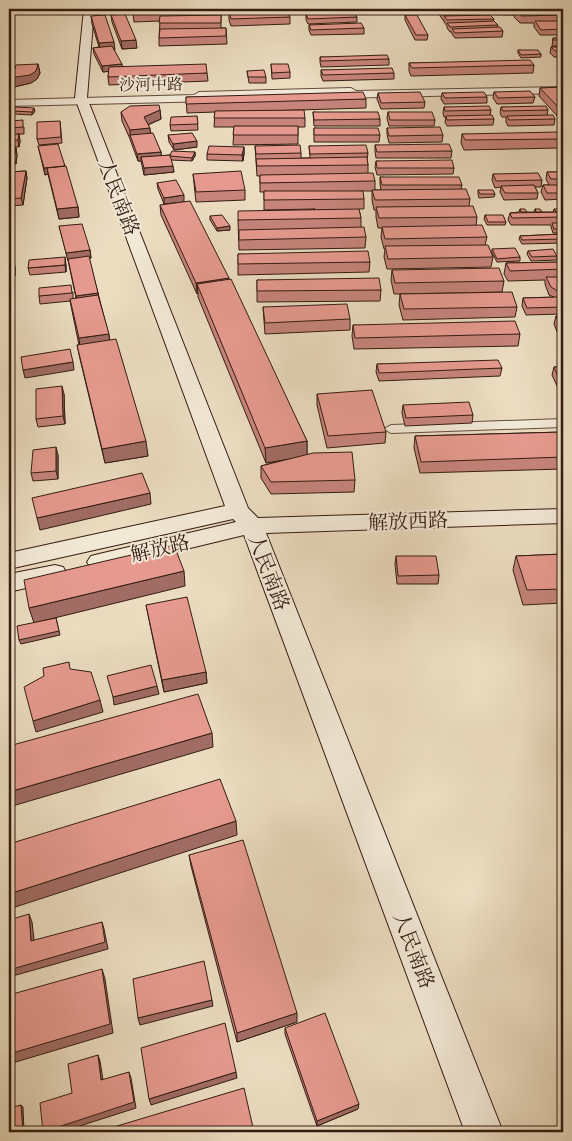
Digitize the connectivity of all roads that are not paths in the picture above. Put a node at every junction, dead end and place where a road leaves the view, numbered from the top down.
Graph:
1 (89, 9) edge
2 (563, 88) edge
3 (9, 99) edge
4 (82, 100) junction
5 (9, 103) edge
6 (563, 423) edge
7 (391, 429) dead end
8 (563, 516) edge
9 (245, 518) junction
10 (9, 561) edge
11 (9, 584) edge
12 (484, 1132) edge

1 - 4 main road, 人民南路
2 - 4 street, 沙河中路
3 - 4 street, 沙河中路
4 - 5 street, 沙河中路
4 - 9 main road, 人民南路
6 - 7 street
8 - 9 main road, 解放西路
9 - 10 main road, 解放路
9 - 11 main road, 解放路
9 - 12 main road, 人民南路

